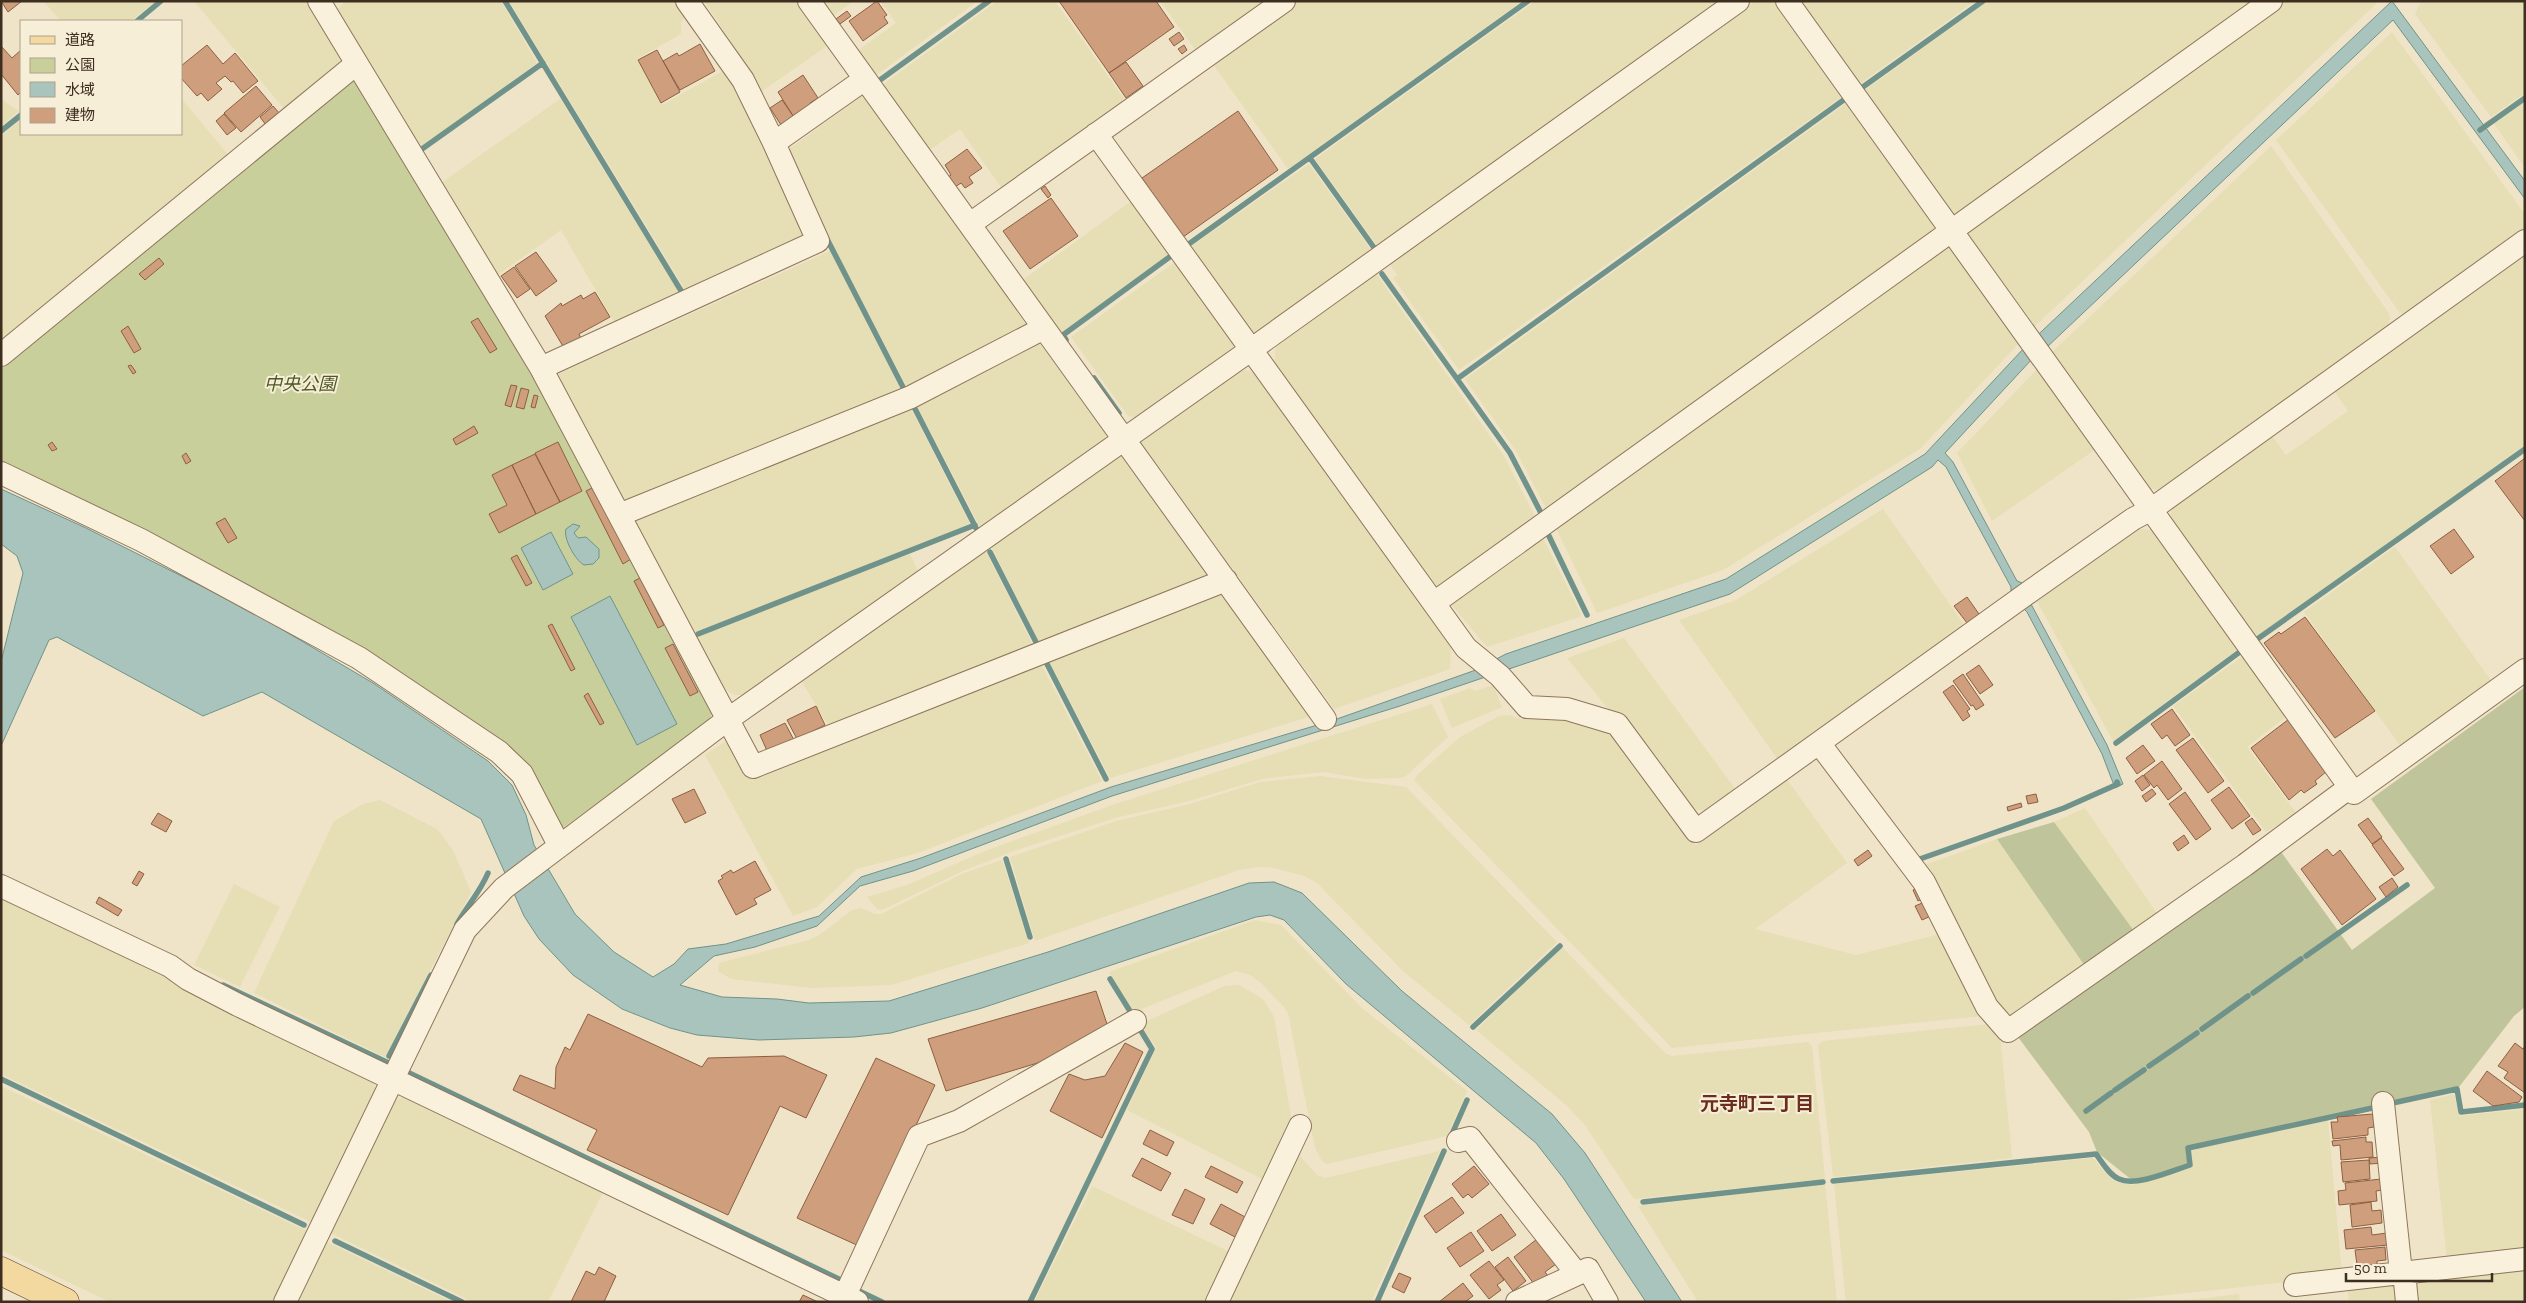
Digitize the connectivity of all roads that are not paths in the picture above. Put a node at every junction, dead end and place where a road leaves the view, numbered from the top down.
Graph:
1 (687, 1) edge
2 (809, 1) edge
3 (1284, 1) edge
4 (1738, 1) edge
5 (1787, 1) edge
6 (2271, 1) edge
7 (328, 5) edge
8 (356, 64) junction
9 (865, 79) junction
10 (1096, 134) junction
11 (774, 143) junction
12 (970, 224) junction
13 (1953, 231) junction
14 (2525, 241) edge
15 (1044, 328) junction
16 (1252, 349) junction
17 (1, 355) edge
18 (541, 368) junction
19 (1125, 438) junction
20 (1, 472) edge
21 (2152, 509) junction
22 (619, 515) junction
23 (1226, 580) junction
24 (1434, 603) junction
25 (2525, 670) edge
26 (727, 720) junction
27 (1325, 720) dead end
28 (1819, 743) junction
29 (2350, 787) junction
30 (552, 850) junction
31 (1, 886) edge
32 (1135, 1021) dead end
33 (397, 1071) junction
34 (2383, 1103) dead end
35 (1300, 1126) dead end
36 (1458, 1141) dead end
37 (2525, 1259) edge
38 (1, 1271) edge
39 (2401, 1273) junction
40 (1577, 1274) junction
41 (2295, 1285) dead end
42 (848, 1300) edge
43 (65, 1302) edge
44 (285, 1302) edge
45 (1217, 1302) edge
46 (1517, 1302) edge
47 (1607, 1302) edge
48 (2407, 1302) edge

1 - 11 street
2 - 9 street
3 - 10 street
4 - 16 street
5 - 13 street
6 - 13 street
7 - 8 street
8 - 17 street
8 - 18 street
9 - 11 street
9 - 12 street
10 - 12 street
10 - 16 street
11 - 18 street
12 - 15 street
13 - 21 street
13 - 24 street
14 - 21 street
15 - 19 street
15 - 22 street
16 - 19 street
16 - 24 street
18 - 22 street
19 - 23 street
19 - 26 street
20 - 30 street
21 - 28 street
21 - 29 street
22 - 26 street
23 - 26 street
23 - 27 street
24 - 28 street
25 - 29 street
26 - 30 street
28 - 29 street
30 - 33 street
31 - 33 street
32 - 42 street
33 - 42 street
33 - 44 street
34 - 39 street
35 - 45 street
36 - 40 street
37 - 39 street
38 - 43 main road
39 - 41 street
39 - 48 street
40 - 46 street
40 - 47 street

